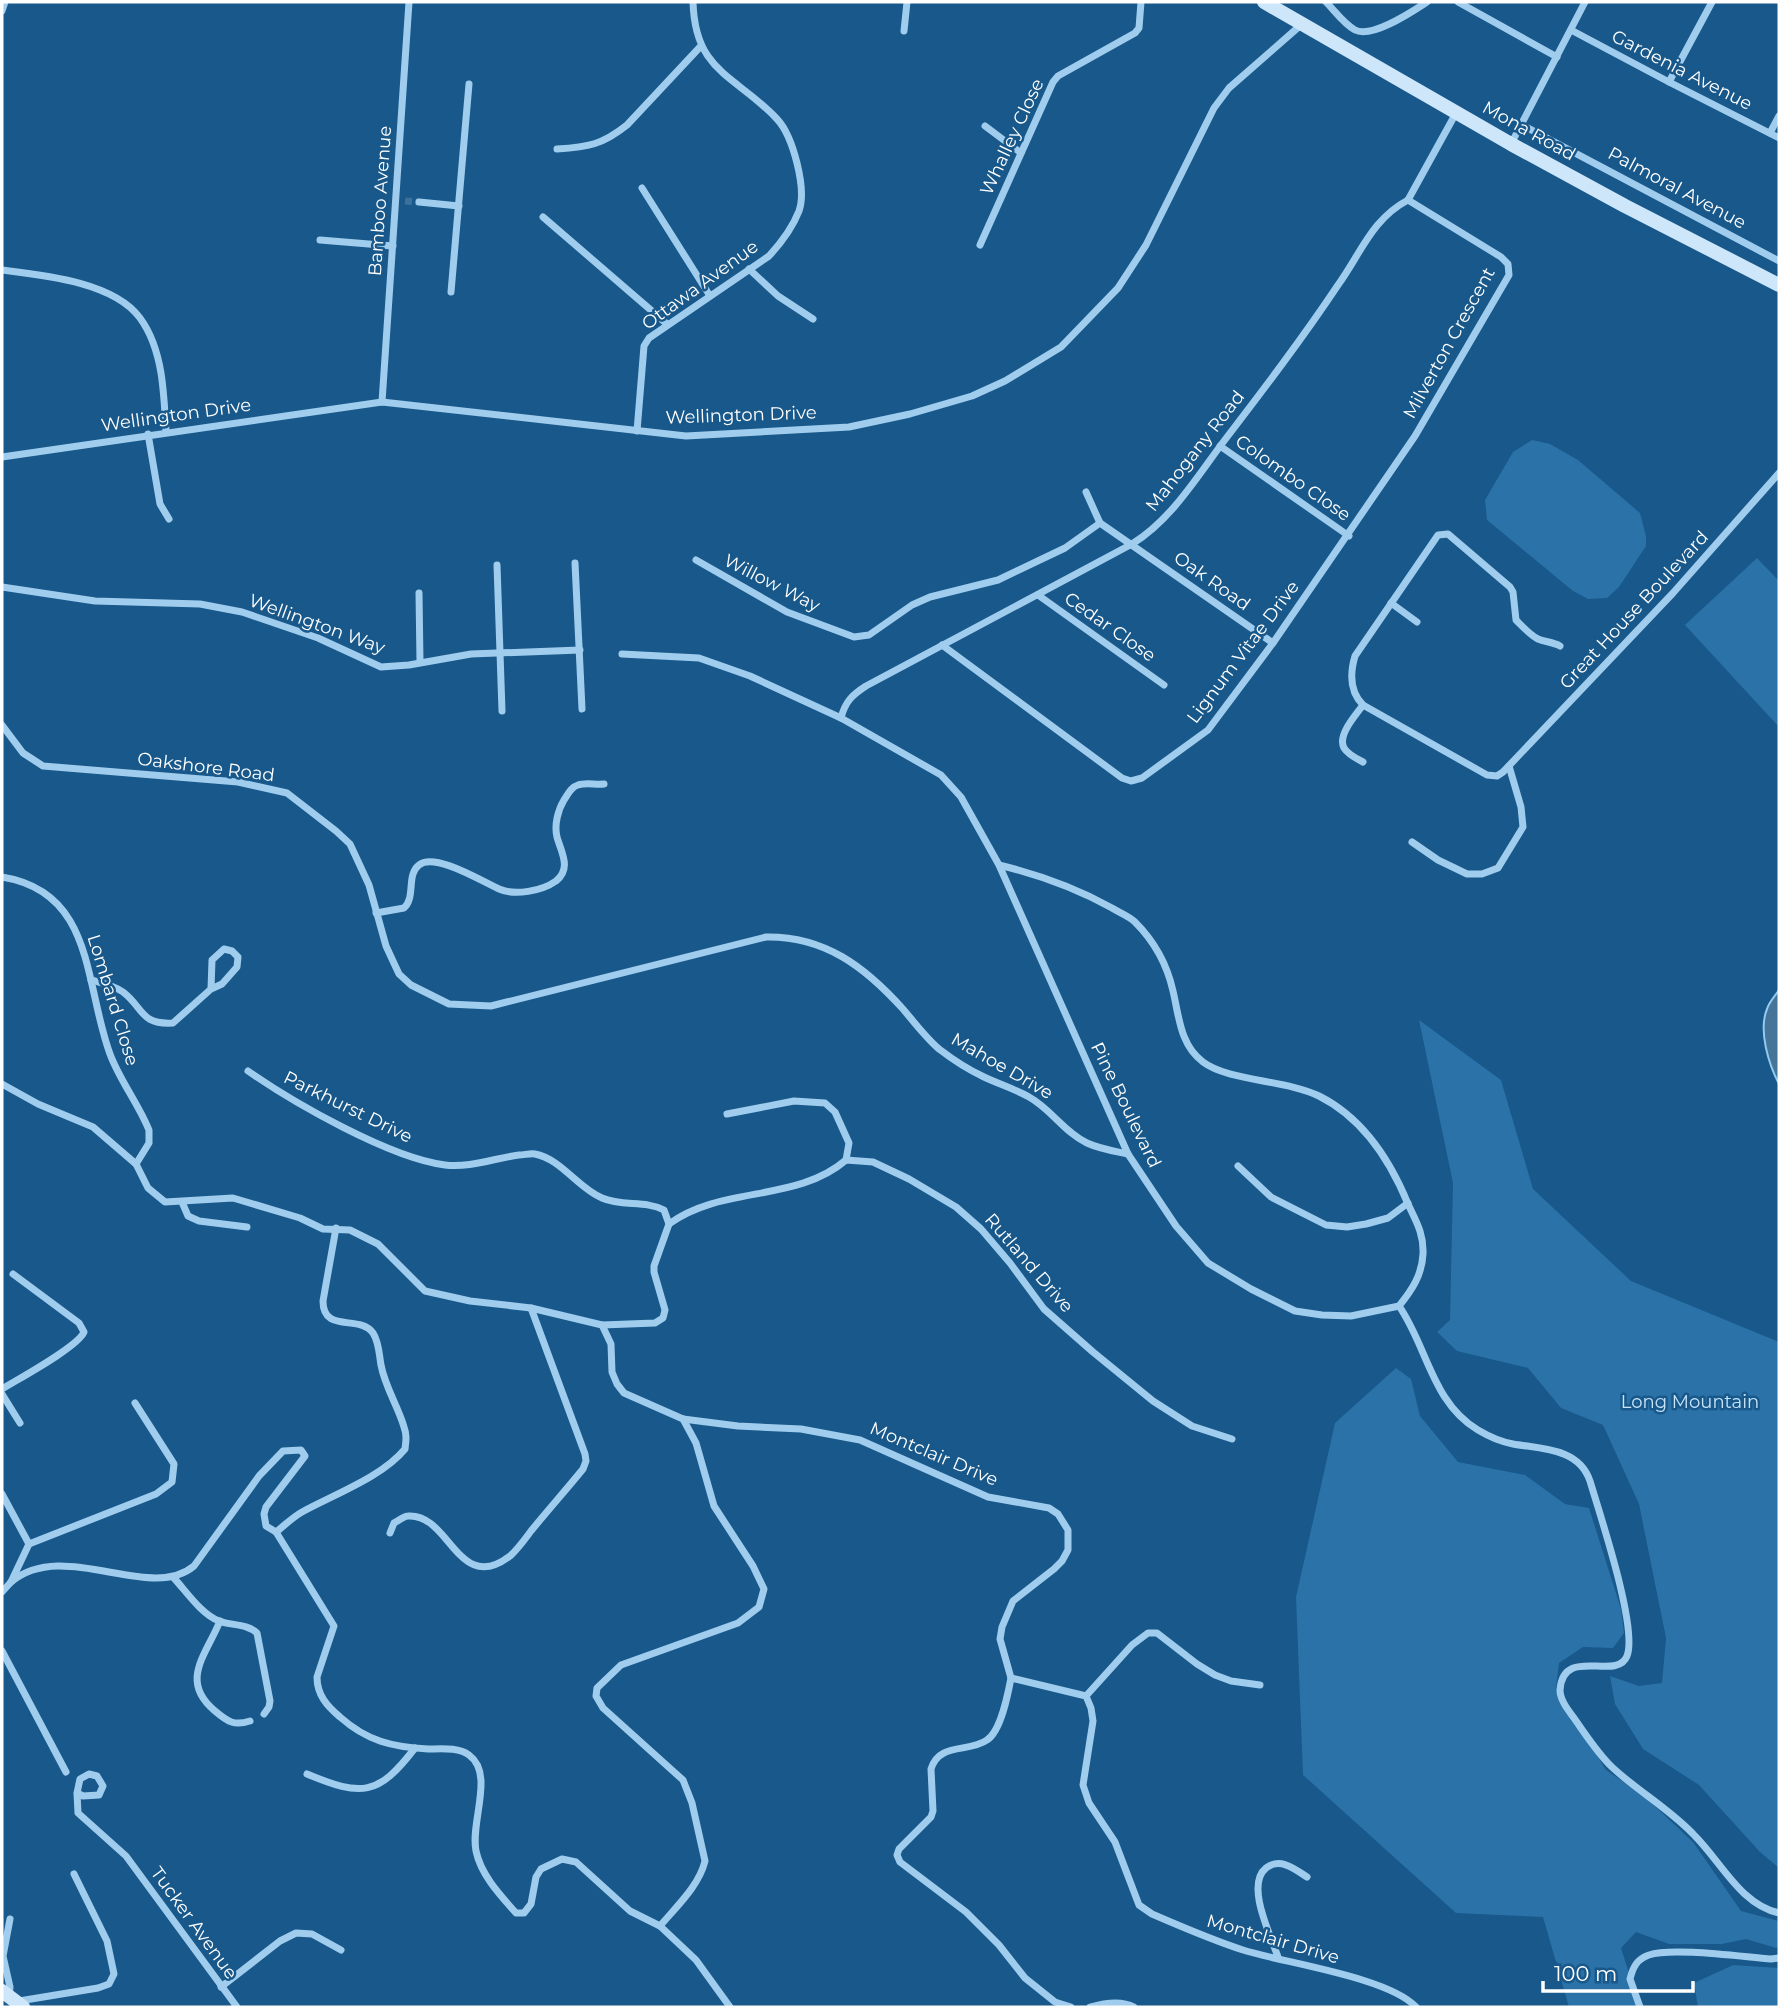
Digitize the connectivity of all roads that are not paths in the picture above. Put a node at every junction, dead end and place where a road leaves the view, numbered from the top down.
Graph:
1 (5, 2) edge
2 (409, 2) edge
3 (693, 2) edge
4 (907, 2) edge
5 (1141, 2) edge
6 (1264, 2) edge
7 (1326, 2) edge
8 (1427, 2) edge
9 (1458, 2) edge
10 (1585, 2) edge
11 (1712, 2) edge
12 (2, 10) edge
13 (1302, 23) junction
14 (1571, 30) junction
15 (905, 31) dead end
16 (700, 47) junction
17 (1557, 57) junction
18 (1668, 82) junction
19 (469, 84) dead end
20 (1456, 112) junction
21 (1779, 116) edge
22 (1522, 125) junction
23 (985, 126) dead end
24 (1770, 133) junction
25 (1779, 138) edge
26 (1511, 144) junction
27 (557, 149) dead end
28 (1021, 153) junction
29 (642, 188) dead end
30 (1408, 200) junction
31 (396, 201) junction
32 (405, 201) tunnel mouth
33 (419, 202) tunnel mouth
34 (458, 206) junction
35 (543, 217) dead end
36 (320, 240) dead end
37 (981, 245) dead end
38 (393, 246) junction
39 (1779, 261) edge
40 (750, 269) junction
41 (2, 270) edge
42 (1779, 285) edge
43 (451, 292) dead end
44 (710, 296) junction
45 (813, 318) dead end
46 (667, 324) junction
47 (382, 402) junction
48 (638, 431) junction
49 (166, 432) junction
50 (148, 434) junction
51 (1220, 446) junction
52 (2, 457) edge
53 (1779, 473) edge
54 (1086, 492) dead end
55 (169, 519) dead end
56 (1100, 523) junction
57 (1349, 536) junction
58 (1132, 544) junction
59 (696, 561) dead end
60 (575, 563) dead end
61 (497, 565) dead end
62 (2, 587) edge
63 (419, 593) dead end
64 (1038, 595) junction
65 (1391, 603) junction
66 (1417, 622) dead end
67 (1273, 643) junction
68 (942, 645) junction
69 (1560, 646) dead end
70 (580, 650) junction
71 (500, 653) junction
72 (622, 654) dead end
73 (421, 662) junction
74 (1164, 685) dead end
75 (1363, 705) junction
76 (583, 709) dead end
77 (502, 711) dead end
78 (841, 718) junction
79 (2, 725) edge
80 (1363, 762) dead end
81 (1509, 766) junction
82 (604, 784) dead end
83 (1412, 842) dead end
84 (999, 865) junction
85 (2, 877) edge
86 (376, 913) junction
87 (599, 979) joint
88 (91, 980) junction
89 (211, 989) junction
90 (248, 1071) dead end
91 (2, 1084) edge
92 (727, 1114) dead end
93 (1128, 1154) junction
94 (846, 1160) junction
95 (136, 1164) junction
96 (1238, 1166) dead end
97 (182, 1202) junction
98 (1408, 1203) junction
99 (669, 1224) junction
100 (247, 1227) dead end
101 (336, 1228) junction
102 (13, 1274) dead end
103 (1399, 1306) junction
104 (530, 1308) junction
105 (602, 1325) junction
106 (2, 1391) edge
107 (135, 1403) dead end
108 (683, 1419) junction
109 (20, 1423) dead end
110 (1232, 1439) dead end
111 (2, 1494) edge
112 (276, 1532) junction
113 (390, 1533) dead end
114 (29, 1544) junction
115 (173, 1577) junction
116 (11, 1582) junction
117 (2, 1592) edge
118 (220, 1621) junction
119 (2, 1651) edge
120 (1011, 1678) junction
121 (1260, 1685) dead end
122 (1086, 1696) junction
123 (264, 1714) dead end
124 (250, 1721) dead end
125 (415, 1748) junction
126 (66, 1772) dead end
127 (307, 1774) dead end
128 (77, 1793) dead end
129 (74, 1874) dead end
130 (1307, 1877) dead end
131 (1779, 1913) edge
132 (10, 1919) dead end
133 (660, 1926) junction
134 (341, 1950) dead end
135 (1278, 1957) junction
136 (1779, 1958) edge
137 (221, 1987) junction
138 (13, 1999) edge
139 (237, 2007) edge
140 (730, 2007) edge
141 (1071, 2007) edge
142 (1090, 2007) edge
143 (1134, 2007) edge
144 (1416, 2007) edge
145 (1640, 2007) edge

1 - 12 street
2 - 31 street, Bamboo Avenue
3 - 16 street, Ottawa Avenue
4 - 15 street
5 - 28 street, Whalley Close
6 - 13 street, Mona Road
7 - 8 street
9 - 17 street
10 - 14 street
11 - 18 street
13 - 20 street, Mona Road
13 - 48 street, Wellington Drive
14 - 17 street
14 - 18 street, Gardenia Avenue
16 - 27 street
16 - 40 street, Ottawa Avenue
17 - 22 street
18 - 24 street, Gardenia Avenue
19 - 34 street
20 - 26 street, Mona Road
20 - 30 street
21 - 24 street
22 - 26 street
22 - 39 street, Palmoral Avenue
23 - 28 street
24 - 25 street, Gardenia Avenue
26 - 42 street, Mona Road
28 - 37 street, Whalley Close
29 - 44 street
30 - 51 street, Mahogany Road
30 - 57 street, Milverton Crescent
31 - 32 street
31 - 38 street, Bamboo Avenue
33 - 34 street
34 - 43 street
35 - 46 street
36 - 38 street
38 - 47 street, Bamboo Avenue
40 - 44 street, Ottawa Avenue
40 - 45 street
41 - 49 street
44 - 46 street, Ottawa Avenue
46 - 48 street, Ottawa Avenue
47 - 48 street, Wellington Drive
47 - 49 street, Wellington Drive
49 - 50 street, Wellington Drive
50 - 52 street, Wellington Drive
50 - 55 street
51 - 57 street, Colombo Close
51 - 58 street, Mahogany Road
53 - 81 street, Great House Boulevard
54 - 56 street
56 - 58 street
56 - 59 street, Willow Way
57 - 67 street, Lignum Vitae Drive
58 - 64 street, Mahogany Road
58 - 67 street, Oak Road
60 - 70 street
61 - 71 street
62 - 73 street, Wellington Way
63 - 73 street
64 - 68 street, Mahogany Road
64 - 74 street, Cedar Close
65 - 66 street
65 - 69 street, Great House Boulevard
65 - 75 street, Great House Boulevard
67 - 68 street, Lignum Vitae Drive
68 - 78 street, Mahogany Road
70 - 71 street, Wellington Way
70 - 76 street
71 - 73 street, Wellington Way
71 - 77 street
72 - 78 street, Pine Boulevard
75 - 80 street
75 - 81 street
78 - 84 street, Pine Boulevard
79 - 86 street, Oakshore Road
81 - 83 street
82 - 86 street
84 - 93 street, Pine Boulevard
84 - 98 street
85 - 88 street, Lombard Close
86 - 87 street, Oakshore Road
87 - 93 street, Mahoe Drive
88 - 89 street
88 - 95 street, Lombard Close
89 - 89 street
90 - 99 street, Parkhurst Drive
91 - 95 street
92 - 94 street
93 - 103 street, Pine Boulevard
94 - 99 street
94 - 110 street, Rutland Drive
95 - 97 street
96 - 98 street
97 - 100 street
97 - 101 street
98 - 103 street
99 - 105 street
101 - 104 street
101 - 112 street
102 - 106 street
103 - 131 street
104 - 105 street
104 - 113 street
105 - 108 street, Montclair Drive
106 - 109 street
107 - 114 street
108 - 120 street, Montclair Drive
108 - 133 street
111 - 114 street
112 - 115 street
112 - 125 street
114 - 116 street
115 - 116 street
115 - 118 street
116 - 117 street
118 - 123 street
118 - 124 street
119 - 126 street
120 - 122 street
120 - 141 street
121 - 122 street
122 - 135 street, Montclair Drive
125 - 127 street
125 - 133 street
128 - 137 street, Tucker Avenue
129 - 138 street
130 - 135 street
132 - 138 street
133 - 140 street
134 - 137 street
135 - 144 street, Montclair Drive
136 - 145 street
137 - 139 street, Tucker Avenue
142 - 143 street

